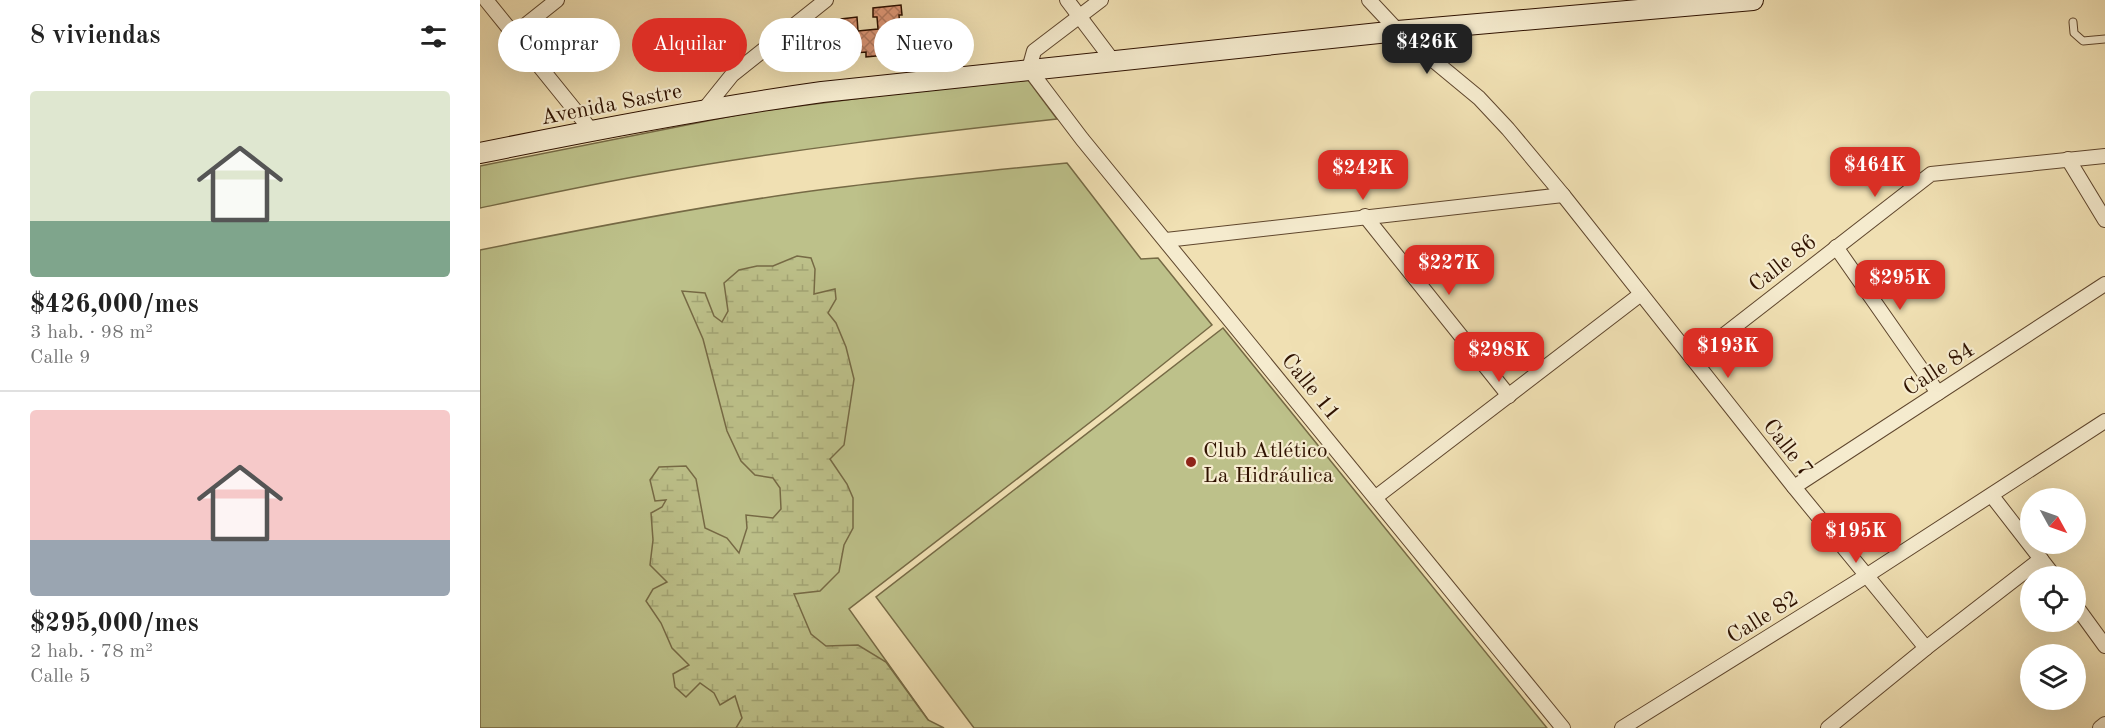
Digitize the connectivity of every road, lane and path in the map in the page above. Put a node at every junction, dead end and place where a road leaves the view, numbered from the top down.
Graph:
1 (486, 0) edge
2 (557, 0) edge
3 (826, 0) edge
4 (1066, 0) edge
5 (1101, 0) edge
6 (1369, 0) edge
7 (1753, 0) edge
8 (1589, 7) edge
9 (1080, 17) junction
10 (500, 18) edge
11 (534, 18) edge
12 (2073, 22) dead end
13 (1398, 31) junction
14 (2105, 39) edge
15 (1113, 61) junction
16 (1029, 69) junction
17 (543, 72) edge
18 (703, 111) junction
19 (591, 130) junction
20 (480, 153) edge
21 (2105, 156) edge
22 (2068, 159) junction
23 (1563, 195) junction
24 (1365, 216) junction
25 (2105, 220) edge
26 (1166, 240) junction
27 (1836, 247) junction
28 (2105, 284) edge
29 (1641, 294) junction
30 (1693, 359) junction
31 (1938, 393) junction
32 (1509, 396) junction
33 (2105, 422) edge
34 (1794, 487) junction
35 (1376, 496) junction
36 (1992, 496) junction
37 (2041, 559) junction
38 (2046, 566) edge
39 (1866, 576) junction
40 (2086, 620) edge
41 (2105, 646) edge
42 (1926, 648) junction
43 (2105, 724) edge
44 (1563, 728) edge
45 (1622, 728) edge
46 (1828, 728) edge
47 (2100, 728) edge

1 - 10 street
2 - 11 street
3 - 18 street
4 - 9 street
5 - 9 street
6 - 13 street, Calle 7
7 - 8 street, Avenida Sastre
8 - 13 street, Avenida Sastre
9 - 15 street
9 - 16 street
12 - 14 lane
13 - 15 street, Avenida Sastre
13 - 23 street, Calle 7
15 - 16 street, Avenida Sastre
16 - 18 street, Avenida Sastre
16 - 26 street, Calle 11
17 - 19 street
18 - 19 street, Avenida Sastre
19 - 20 street, Avenida Sastre
21 - 22 street, Calle 86
22 - 25 street
22 - 27 street, Calle 86
23 - 24 street
23 - 29 street, Calle 7
24 - 26 street
24 - 32 street
26 - 35 street, Calle 11
27 - 30 street, Calle 86
27 - 31 street
28 - 31 street, Calle 84
29 - 30 street, Calle 7
29 - 32 street
30 - 34 street, Calle 7
31 - 34 street, Calle 84
32 - 35 street
33 - 36 street, Calle 82
34 - 39 street, Calle 7
35 - 44 street, Calle 11
36 - 37 street
36 - 39 street, Calle 82
37 - 38 street
37 - 42 street
39 - 42 street, Calle 7
39 - 45 street, Calle 82
40 - 41 street
42 - 46 street
43 - 47 street

